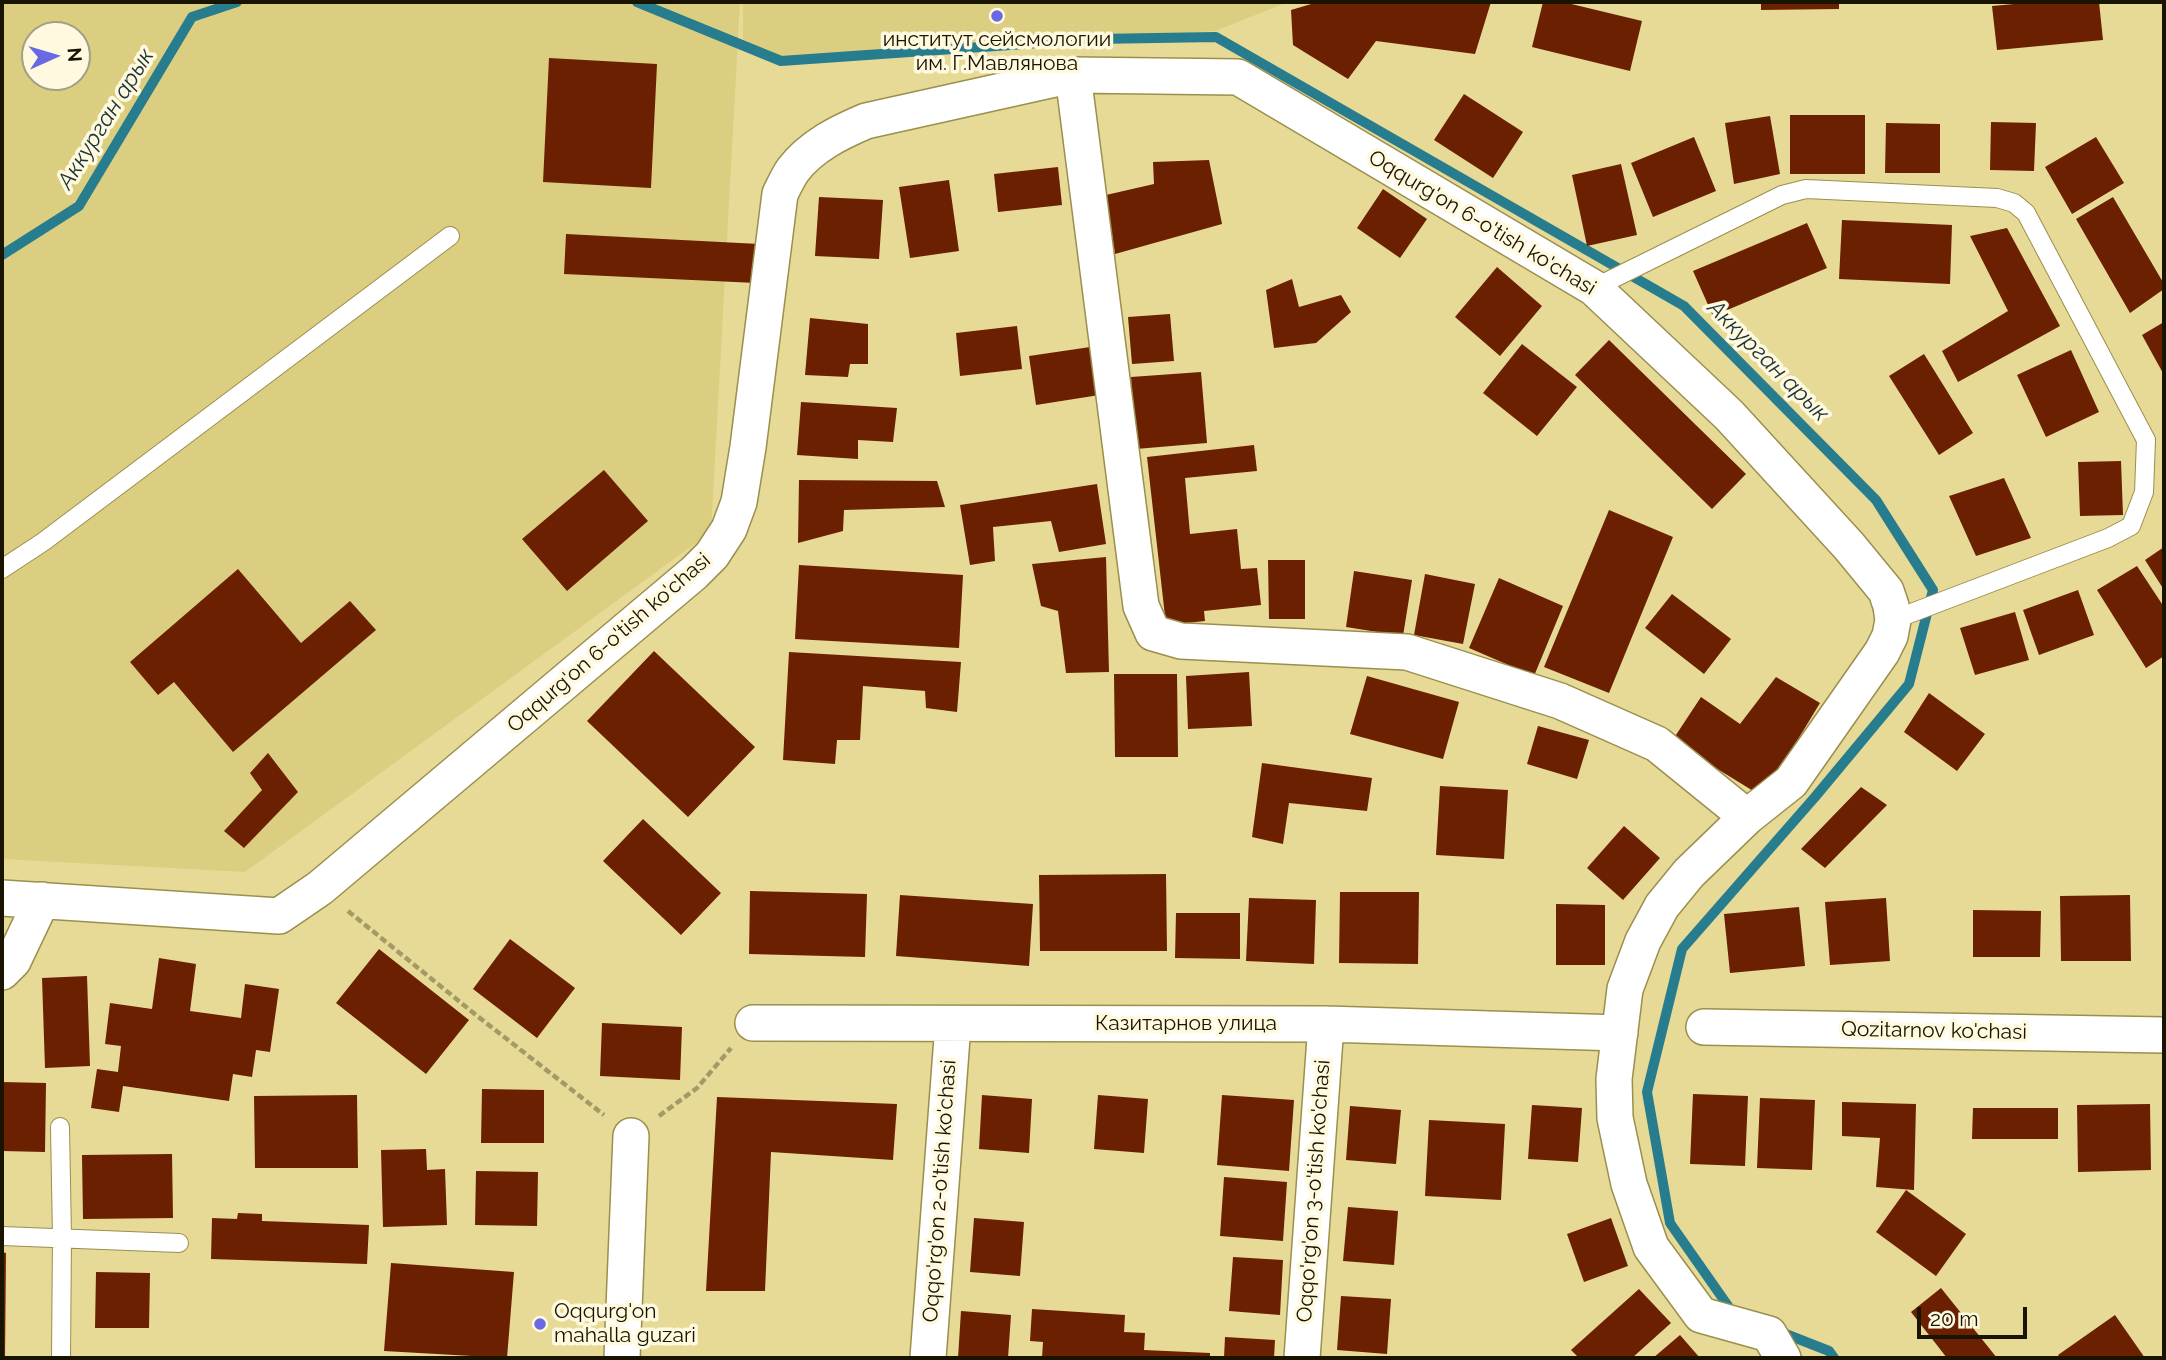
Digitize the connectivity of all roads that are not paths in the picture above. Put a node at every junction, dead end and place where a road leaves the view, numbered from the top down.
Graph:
1 (1073, 75) junction
2 (450, 236) dead end
3 (1594, 288) junction
4 (2, 569) edge
5 (1893, 620) junction
6 (1748, 817) junction
7 (2, 898) edge
8 (41, 900) junction
9 (2, 972) edge
10 (753, 1023) road end
11 (953, 1024) junction
12 (1326, 1024) junction
13 (1704, 1027) dead end
14 (1620, 1033) junction
15 (2164, 1035) edge
16 (60, 1127) dead end
17 (631, 1136) road end
18 (2, 1236) edge
19 (62, 1237) junction
20 (180, 1243) dead end
21 (61, 1358) edge
22 (622, 1358) edge
23 (928, 1358) edge
24 (1302, 1358) edge
25 (1783, 1358) edge

1 - 3 street, Oqqurg'on 6-o'tish ko'chasi
1 - 6 street
1 - 8 street, Oqqurg'on 6-o'tish ko'chasi
2 - 4 lane
3 - 5 street, Oqqurg'on 6-o'tish ko'chasi
3 - 5 lane
5 - 6 street
6 - 14 street
7 - 8 street, Oqqurg'on 6-o'tish ko'chasi
8 - 9 street
10 - 11 street, Казитарнов улица
11 - 12 street, Казитарнов улица
11 - 23 street, Oqqo'rg'on 2-o'tish ko'chasi
12 - 14 street, Казитарнов улица
12 - 24 street, Oqqo'rg'on 3-o'tish ko'chasi
13 - 15 street, Qozitarnov ko'chasi
14 - 25 street
16 - 19 lane
17 - 22 street
18 - 19 lane
19 - 20 lane
19 - 21 lane

